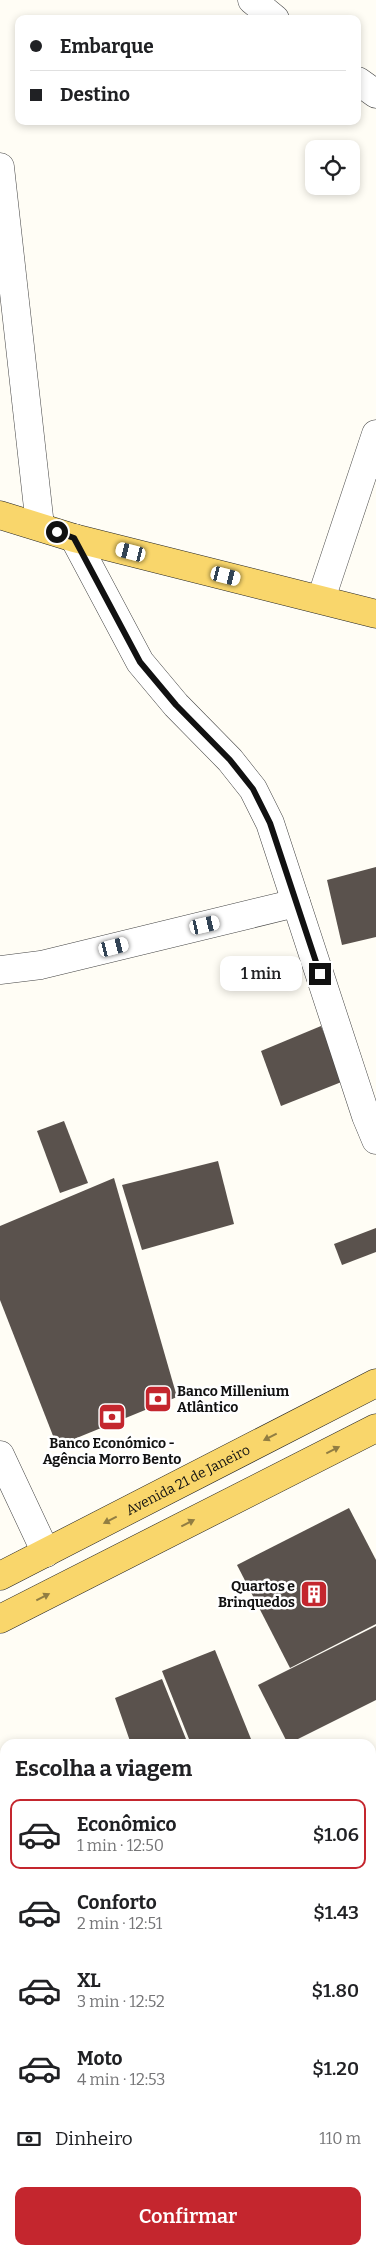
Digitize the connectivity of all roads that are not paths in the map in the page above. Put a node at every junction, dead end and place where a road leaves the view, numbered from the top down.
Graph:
1 (252, 0) edge
2 (270, 15) edge
3 (361, 83) edge
4 (376, 94) edge
5 (0, 167) edge
6 (376, 434) edge
7 (0, 515) edge
8 (40, 526) junction
9 (74, 538) junction
10 (321, 599) junction
11 (376, 614) edge
12 (296, 903) junction
13 (0, 970) edge
14 (376, 1140) edge
15 (376, 1383) edge
16 (376, 1428) edge
17 (0, 1455) edge
18 (46, 1553) junction
19 (0, 1576) edge
20 (0, 1619) edge

1 - 2 street
3 - 4 street
5 - 8 street
6 - 10 street
7 - 8 main road
8 - 9 main road
9 - 10 main road
9 - 12 street
10 - 11 main road
12 - 13 street
12 - 14 street
15 -> 18 main road, Avenida 21 de Janeiro
20 -> 16 main road
17 - 18 street
18 - 19 main road, Avenida 21 de Janeiro

